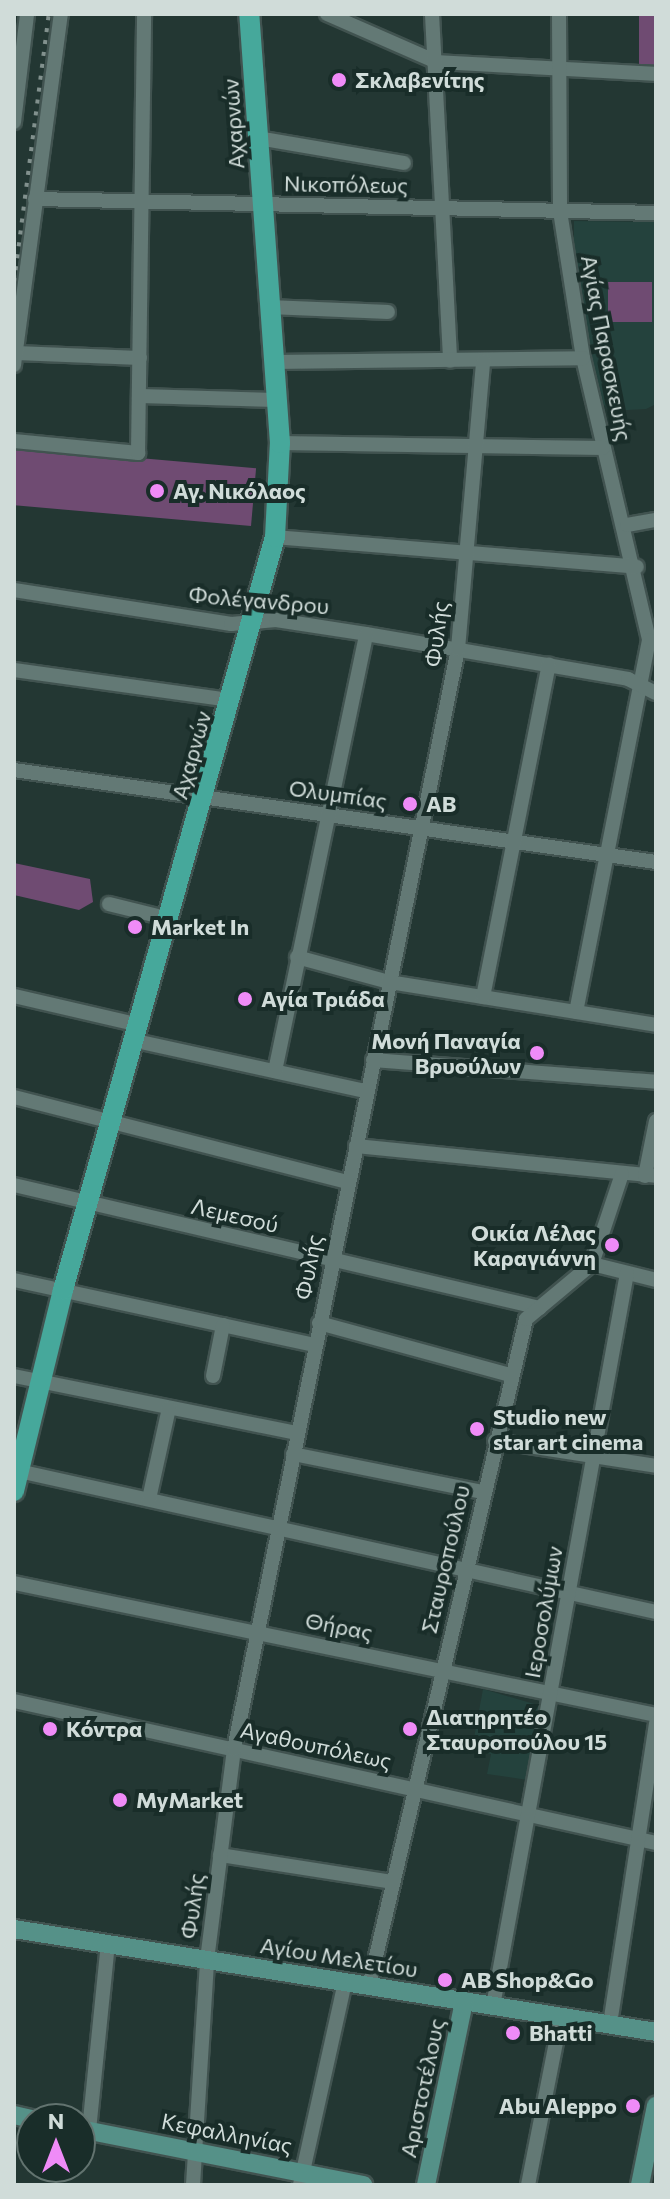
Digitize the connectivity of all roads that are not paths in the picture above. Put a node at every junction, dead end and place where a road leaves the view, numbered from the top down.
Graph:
1 (27, 14) edge
2 (61, 14) edge
3 (144, 14) edge
4 (249, 14) edge
5 (327, 14) edge
6 (432, 14) edge
7 (559, 14) edge
8 (437, 62) junction
9 (561, 68) junction
10 (656, 74) edge
11 (14, 122) edge
12 (258, 138) junction
13 (404, 163) dead end
14 (35, 199) junction
15 (141, 202) junction
16 (263, 204) junction
17 (441, 208) junction
18 (560, 211) junction
19 (656, 213) edge
20 (270, 307) junction
21 (388, 312) dead end
22 (140, 358) junction
23 (583, 358) junction
24 (15, 359) edge
25 (450, 361) junction
26 (483, 361) junction
27 (274, 362) junction
28 (139, 396) junction
29 (276, 400) junction
30 (14, 441) edge
31 (280, 443) junction
32 (475, 446) junction
33 (603, 448) junction
34 (656, 520) edge
35 (627, 525) junction
36 (275, 537) junction
37 (466, 553) junction
38 (637, 567) junction
39 (649, 589) edge
40 (14, 590) edge
41 (252, 625) junction
42 (366, 634) junction
43 (458, 649) junction
44 (549, 664) junction
45 (14, 670) edge
46 (641, 684) junction
47 (656, 693) edge
48 (231, 700) junction
49 (14, 770) edge
50 (205, 797) junction
51 (327, 815) junction
52 (422, 828) junction
53 (514, 842) junction
54 (607, 855) junction
55 (656, 862) edge
56 (109, 904) dead end
57 (170, 919) junction
58 (297, 957) junction
59 (389, 982) junction
60 (14, 996) edge
61 (483, 997) junction
62 (576, 1012) junction
63 (656, 1025) edge
64 (138, 1033) junction
65 (373, 1060) junction
66 (275, 1071) junction
67 (656, 1082) edge
68 (366, 1091) junction
69 (14, 1097) edge
70 (656, 1121) edge
71 (112, 1122) junction
72 (356, 1146) junction
73 (622, 1174) junction
74 (651, 1176) edge
75 (347, 1182) junction
76 (14, 1185) edge
77 (90, 1203) junction
78 (332, 1260) junction
79 (592, 1264) junction
80 (627, 1273) junction
81 (14, 1280) edge
82 (656, 1280) edge
83 (63, 1290) junction
84 (540, 1308) junction
85 (319, 1323) junction
86 (223, 1325) junction
87 (315, 1345) junction
88 (511, 1375) junction
89 (14, 1376) edge
90 (213, 1376) dead end
91 (40, 1381) junction
92 (169, 1408) junction
93 (297, 1433) junction
94 (495, 1441) junction
95 (293, 1454) junction
96 (594, 1456) junction
97 (656, 1466) edge
98 (15, 1478) edge
99 (483, 1492) junction
100 (149, 1499) junction
101 (279, 1526) junction
102 (465, 1575) junction
103 (14, 1583) edge
104 (568, 1596) junction
105 (656, 1612) edge
106 (257, 1633) junction
107 (443, 1669) junction
108 (550, 1693) junction
109 (14, 1701) edge
110 (656, 1715) edge
111 (656, 1724) edge
112 (234, 1749) junction
113 (415, 1789) junction
114 (528, 1815) junction
115 (638, 1839) junction
116 (656, 1843) edge
117 (220, 1855) junction
118 (393, 1882) junction
119 (14, 1929) edge
120 (108, 1944) junction
121 (207, 1960) junction
122 (345, 1982) junction
123 (369, 1986) junction
124 (464, 2001) junction
125 (493, 2006) junction
126 (561, 2017) junction
127 (610, 2024) junction
128 (656, 2032) edge
129 (88, 2103) edge
130 (656, 2106) edge
131 (96, 2132) edge
132 (195, 2152) junction
133 (301, 2179) edge
134 (193, 2185) edge
135 (364, 2185) edge
136 (426, 2185) edge
137 (528, 2185) edge
138 (640, 2185) edge

1 - 11 street
2 - 14 street
3 - 15 street
4 - 12 main road, Αχαρνών
5 - 8 street
6 - 8 street
7 - 9 street, Αγίας Παρασκευής
8 - 9 street
8 - 17 street
9 - 10 street
9 - 18 street, Αγίας Παρασκευής
12 - 13 street
12 - 16 main road, Αχαρνών
14 - 15 street, Νικοπόλεως
14 - 24 street
15 - 16 street, Νικοπόλεως
15 - 22 street
16 - 17 street, Νικοπόλεως
16 - 20 main road, Αχαρνών
17 - 18 street, Νικοπόλεως
17 - 25 street
18 - 19 street, Νικοπόλεως
18 - 23 street, Αγίας Παρασκευής
20 - 21 street
20 - 27 main road, Αχαρνών
22 - 24 street
22 - 28 street
23 - 26 street
23 - 33 street, Αγίας Παρασκευής
25 - 26 street
25 - 27 street
26 - 32 street, Φυλής
27 - 29 main road, Αχαρνών
28 - 29 street
28 - 30 street
29 - 31 main road, Αχαρνών
31 - 32 street
31 - 36 main road, Αχαρνών
32 - 33 street
32 - 37 street, Φυλής
33 - 35 street, Αγίας Παρασκευής
34 - 35 street
35 - 38 street, Αγίας Παρασκευής
36 - 37 street
36 - 41 main road, Αχαρνών
37 - 38 street
37 - 43 street, Φυλής
38 - 39 street, Αγίας Παρασκευής
39 - 46 street, Αγίας Παρασκευής
40 - 41 street, Φολέγανδρου
41 - 42 street, Φολέγανδρου
41 - 48 main road, Αχαρνών
42 - 43 street, Φολέγανδρου
42 - 51 street
43 - 44 street, Φολέγανδρου
43 - 52 street, Φυλής
44 - 46 street, Φολέγανδρου
44 - 53 street
45 - 48 street
46 - 47 street, Φολέγανδρου
46 - 54 street, Αγίας Παρασκευής
48 - 50 main road, Αχαρνών
49 - 50 street, Ολυμπίας
50 - 51 street, Ολυμπίας
50 - 57 main road, Αχαρνών
51 - 52 street, Ολυμπίας
51 - 58 street
52 - 53 street, Ολυμπίας
52 - 59 street, Φυλής
53 - 54 street, Ολυμπίας
53 - 61 street
54 - 55 street, Ολυμπίας
54 - 62 street, Αγίας Παρασκευής
56 - 57 street
57 - 64 main road, Αχαρνών
58 - 59 street
58 - 66 street
59 - 61 street
59 - 65 street, Φυλής
60 - 64 street
61 - 62 street
62 - 63 street
64 - 66 street
64 - 71 main road, Αχαρνών
65 - 67 street
65 - 68 street, Φυλής
66 - 68 street
68 - 72 street, Φυλής
69 - 71 street
70 - 74 street
71 - 75 street
71 - 77 main road, Αχαρνών
72 - 73 street
72 - 75 street, Φυλής
73 - 74 street
73 - 79 street
75 - 78 street, Φυλής
76 - 77 street, Λεμεσού
77 - 78 street, Λεμεσού
77 - 83 main road, Αχαρνών
78 - 84 street, Λεμεσού
78 - 85 street, Φυλής
79 - 80 street
79 - 84 street, Σταυροπούλου
80 - 82 street
80 - 96 street, Ιεροσολύμων
81 - 83 street
83 - 86 street
83 - 91 main road, Αχαρνών
84 - 88 street, Σταυροπούλου
85 - 87 street, Φυλής
85 - 88 street
86 - 87 street
86 - 90 street
87 - 93 street, Φυλής
88 - 94 street, Σταυροπούλου
89 - 91 street
91 - 92 street
91 - 98 main road, Αχαρνών
92 - 93 street
92 - 100 street
93 - 95 street, Φυλής
94 - 96 street
94 - 99 street, Σταυροπούλου
95 - 99 street
95 - 101 street, Φυλής
96 - 97 street
96 - 104 street, Ιεροσολύμων
98 - 100 street
99 - 102 street, Σταυροπούλου
100 - 101 street
101 - 102 street
101 - 106 street, Φυλής
102 - 104 street
102 - 107 street, Σταυροπούλου
103 - 106 street, Θήρας
104 - 105 street
104 - 108 street, Ιεροσολύμων
106 - 107 street, Θήρας
106 - 112 street, Φυλής
107 - 108 street, Θήρας
107 - 113 street, Σταυροπούλου
108 - 110 street, Θήρας
108 - 114 street, Ιεροσολύμων
109 - 112 street, Αγαθουπόλεως
111 - 115 street
112 - 113 street, Αγαθουπόλεως
112 - 117 street, Φυλής
113 - 114 street, Αγαθουπόλεως
113 - 118 street, Σταυροπούλου
114 - 115 street, Αγαθουπόλεως
114 - 125 street, Ιεροσολύμων
115 - 116 street, Αγαθουπόλεως
115 - 127 street
117 - 118 street
117 - 121 street, Φυλής
118 - 123 street, Σταυροπούλου
119 - 120 main road, Αγίου Μελετίου
120 - 121 main road, Αγίου Μελετίου
120 - 129 street
121 - 122 main road, Αγίου Μελετίου
121 - 132 street, Φυλής
122 - 123 main road, Αγίου Μελετίου
122 - 133 street
123 - 124 main road, Αγίου Μελετίου
124 - 125 main road, Αγίου Μελετίου
124 - 136 main road, Αριστοτέλους
125 - 126 main road, Αγίου Μελετίου
126 - 127 main road, Αγίου Μελετίου
126 - 137 street
127 - 128 main road, Αγίου Μελετίου
130 - 138 main road
131 - 132 main road, Κεφαλληνίας
132 - 133 main road, Κεφαλληνίας
132 - 134 street, Φυλής
133 - 135 main road, Κεφαλληνίας

